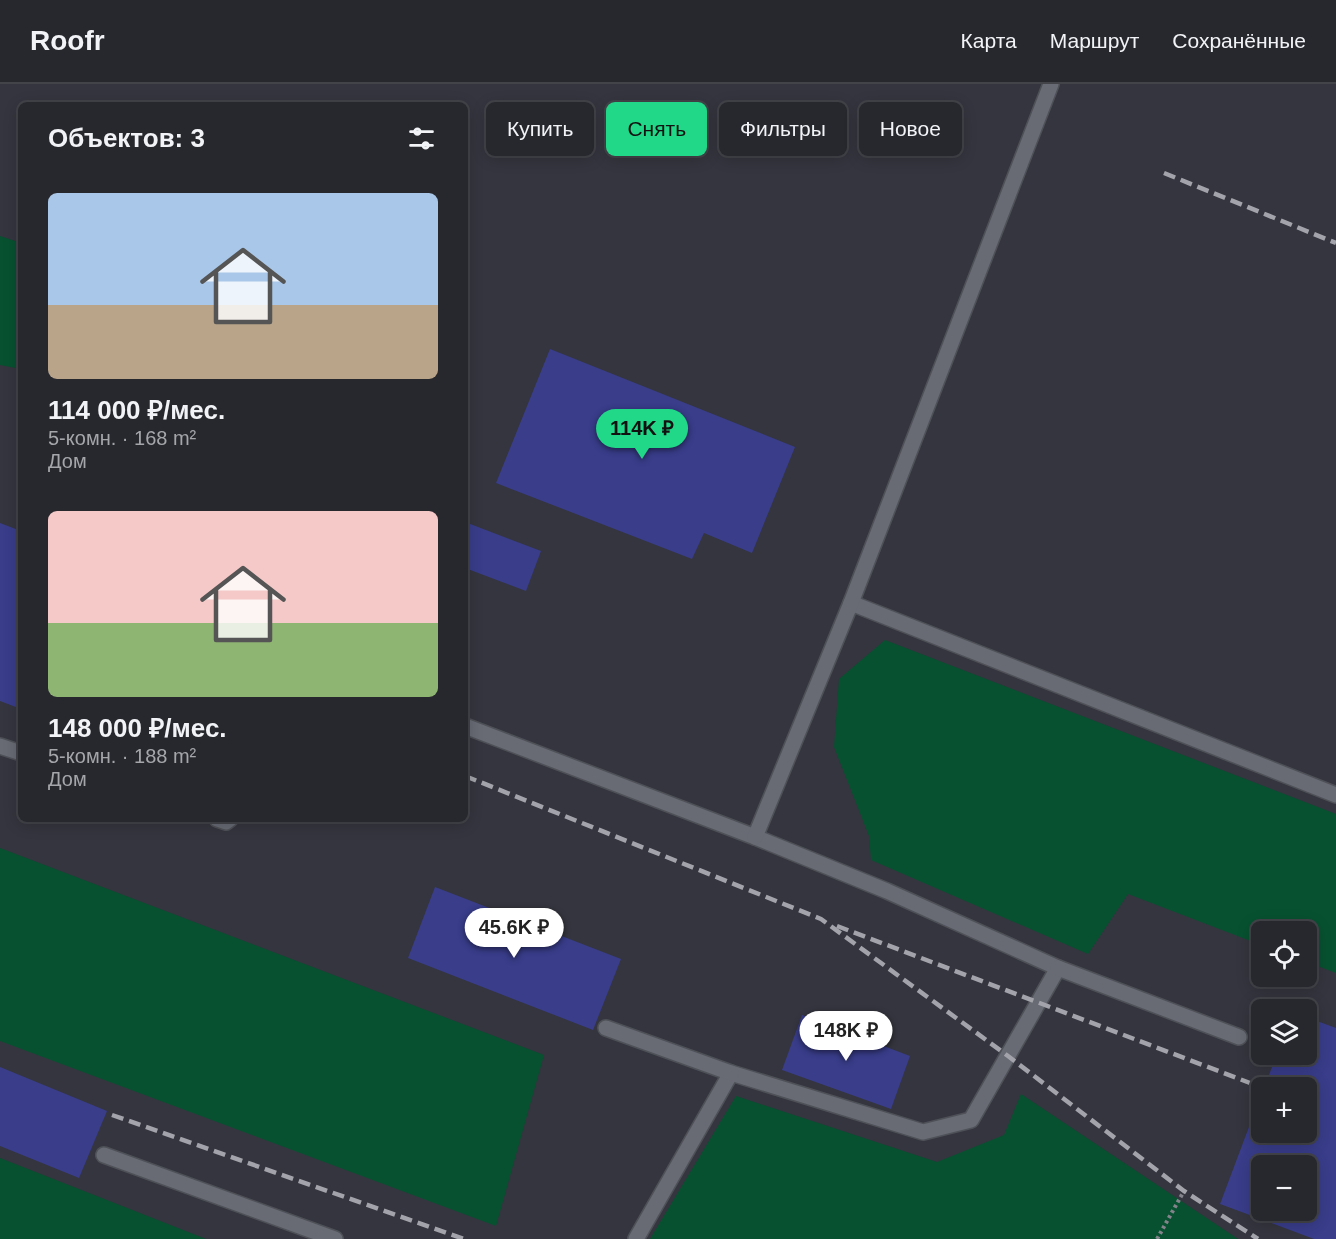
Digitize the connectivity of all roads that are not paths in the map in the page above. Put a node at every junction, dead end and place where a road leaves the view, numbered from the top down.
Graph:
1 (1051, 84) edge
2 (851, 603) junction
3 (468, 727) edge
4 (0, 746) edge
5 (18, 752) edge
6 (1336, 795) edge
7 (755, 837) junction
8 (1058, 969) junction
9 (606, 1028) dead end
10 (1239, 1037) dead end
11 (731, 1073) junction
12 (104, 1155) dead end
13 (335, 1239) edge
14 (636, 1239) edge

1 - 2 lane
2 - 6 lane
2 - 7 lane
3 - 7 lane
4 - 5 lane
7 - 8 lane
8 - 10 lane
8 - 11 lane
9 - 11 lane
11 - 14 lane
12 - 13 lane

